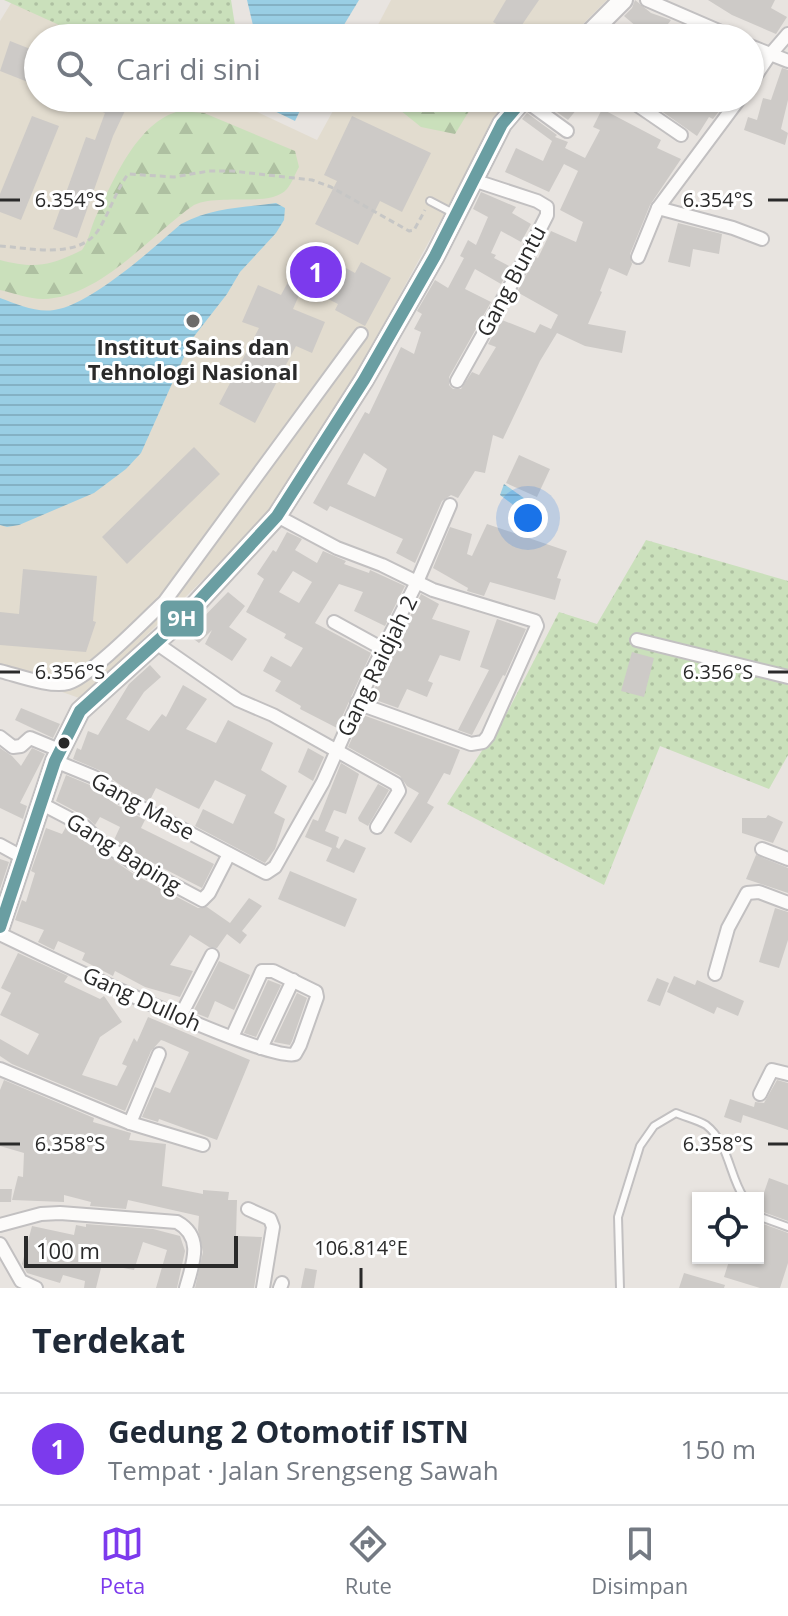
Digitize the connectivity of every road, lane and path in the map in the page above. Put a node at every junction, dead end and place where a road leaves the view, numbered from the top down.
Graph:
1 (623, 0) edge
2 (647, 0) edge
3 (599, 24) edge
4 (703, 24) edge
5 (788, 34) edge
6 (764, 53) edge
7 (769, 56) junction
8 (788, 61) edge
9 (764, 63) edge
10 (512, 112) edge
11 (542, 112) edge
12 (647, 112) edge
13 (730, 112) edge
14 (567, 131) dead end
15 (681, 135) dead end
16 (473, 180) junction
17 (430, 201) joint
18 (658, 208) junction
19 (456, 215) junction
20 (762, 239) dead end
21 (0, 246) edge
22 (638, 257) dead end
23 (361, 334) dead end
24 (457, 381) dead end
25 (450, 505) dead end
26 (277, 516) junction
27 (417, 582) junction
28 (334, 622) dead end
29 (637, 640) dead end
30 (156, 643) junction
31 (383, 649) junction
32 (0, 671) edge
33 (788, 677) edge
34 (357, 703) junction
35 (0, 737) edge
36 (336, 751) junction
37 (57, 755) junction
38 (40, 803) junction
39 (377, 827) dead end
40 (0, 845) edge
41 (762, 849) dead end
42 (229, 854) junction
43 (22, 857) junction
44 (788, 859) edge
45 (6, 885) edge
46 (788, 903) edge
47 (0, 927) edge
48 (0, 934) edge
49 (212, 955) dead end
50 (715, 974) dead end
51 (293, 980) junction
52 (180, 1017) junction
53 (232, 1037) junction
54 (261, 1048) junction
55 (159, 1054) dead end
56 (0, 1069) edge
57 (788, 1074) edge
58 (760, 1094) dead end
59 (130, 1123) junction
60 (203, 1145) dead end
61 (740, 1192) edge
62 (248, 1209) dead end
63 (764, 1218) edge
64 (0, 1225) edge
65 (788, 1227) edge
66 (0, 1244) edge
67 (36, 1288) edge
68 (186, 1288) edge
69 (263, 1288) edge
70 (620, 1288) edge

1 - 3 street
2 - 4 street
5 - 7 street
6 - 7 street
7 - 8 street
7 - 9 street
10 - 16 street
11 - 14 street
12 - 15 street
13 - 18 street
16 - 19 street
16 - 24 street, Gang Buntu
17 - 19 lane
17 - 21 path
18 - 20 street
18 - 22 street
19 - 26 street
23 - 32 street
25 - 27 street, Gang Raidjah 2
26 - 27 street
26 - 30 street
27 - 31 street, Gang Raidjah 2
27 - 34 street
28 - 31 street
29 - 33 street
30 - 36 street
30 - 37 street
31 - 34 street, Gang Raidjah 2
34 - 36 street, Gang Raidjah 2
35 - 37 street, Gang Mase
36 - 39 street
36 - 42 street, Gang Raidjah 2
37 - 38 street
37 - 42 street, Gang Mase
38 - 42 street, Gang Baping
38 - 43 street
40 - 43 street
41 - 44 street
43 - 45 street
45 - 47 street
46 - 50 street
48 - 52 street, Gang Dulloh
49 - 52 street
51 - 53 street
51 - 54 street
51 - 54 street, Gang Dulloh
52 - 53 street, Gang Dulloh
53 - 54 street, Gang Dulloh
55 - 59 street
56 - 59 street
57 - 58 street
59 - 60 street
61 - 70 lane
62 - 69 street
63 - 65 lane
64 - 68 street
66 - 67 street

